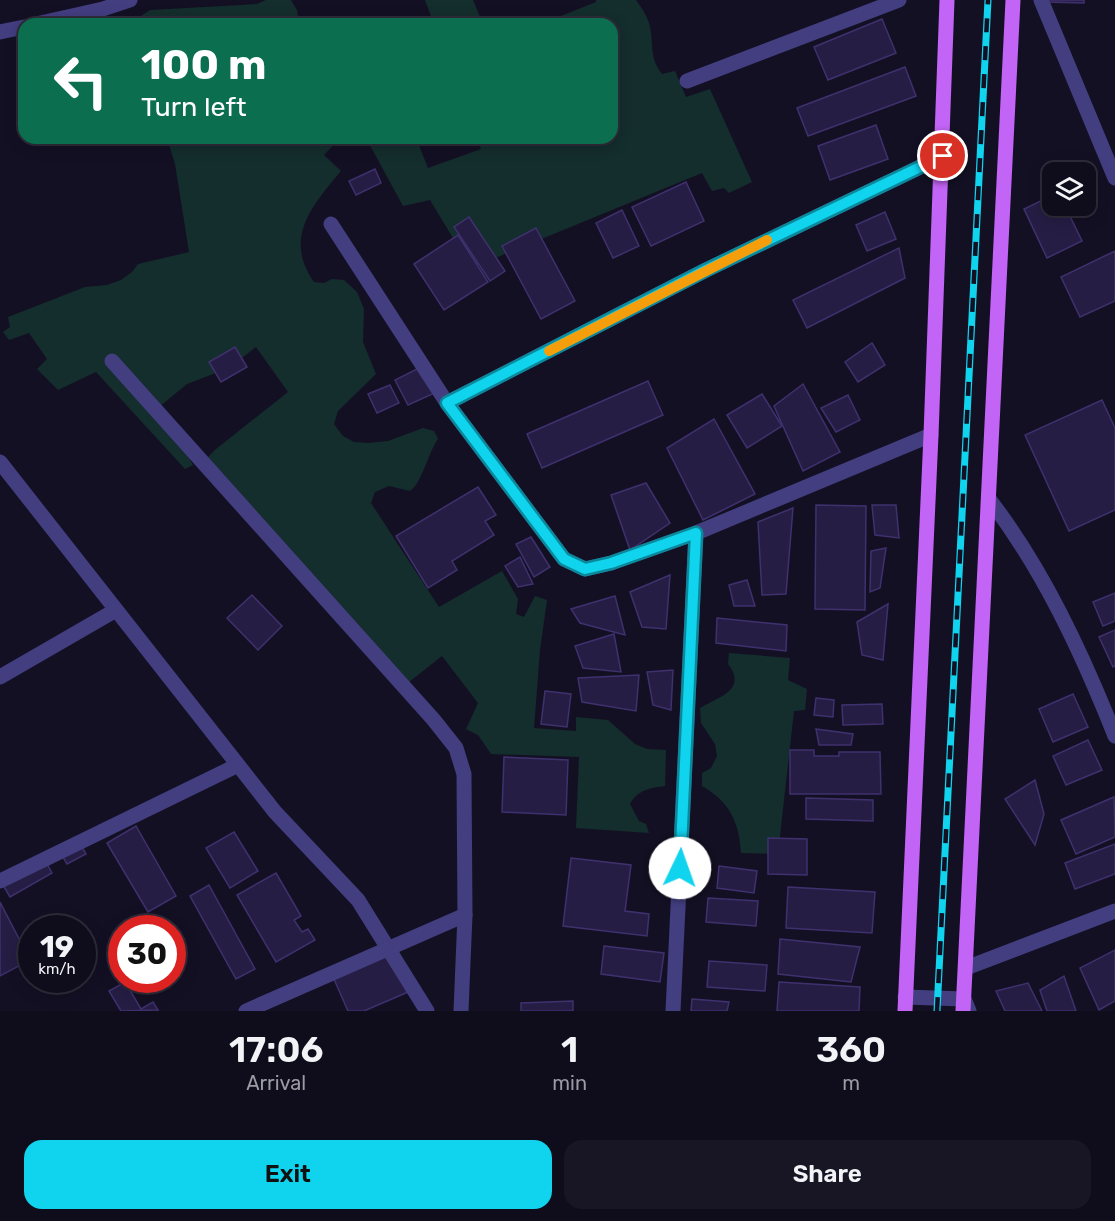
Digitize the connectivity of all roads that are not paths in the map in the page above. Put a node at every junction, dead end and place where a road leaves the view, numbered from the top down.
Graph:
1 (129, 0) edge
2 (899, 0) edge
3 (947, 0) edge
4 (1013, 0) edge
5 (1041, 0) edge
6 (63, 18) edge
7 (18, 28) edge
8 (0, 32) edge
9 (687, 81) dead end
10 (943, 156) junction
11 (1115, 178) edge
12 (331, 224) dead end
13 (112, 361) dead end
14 (447, 403) junction
15 (931, 435) junction
16 (1, 467) edge
17 (988, 499) junction
18 (696, 533) junction
19 (116, 610) junction
20 (0, 677) edge
21 (1115, 736) edge
22 (238, 765) junction
23 (0, 881) edge
24 (1115, 911) edge
25 (465, 915) junction
26 (388, 949) junction
27 (966, 968) junction
28 (905, 1004) edge
29 (966, 1007) edge
30 (246, 1011) edge
31 (427, 1011) edge
32 (461, 1011) edge
33 (673, 1011) edge

1 - 6 street
2 - 9 street
3 - 10 main road
4 - 17 main road
5 - 11 street
7 - 8 street
10 - 14 street
10 - 15 main road
12 - 14 street
13 - 25 street
14 - 18 street
15 - 18 street
15 - 28 main road
16 - 19 street
17 - 21 street
17 - 27 main road
18 - 33 street
19 - 20 street
19 - 22 street
22 - 23 street
22 - 26 street
24 - 27 street
25 - 26 street
25 - 32 street
26 - 30 street
26 - 31 street
27 - 29 main road
28 - 29 street

